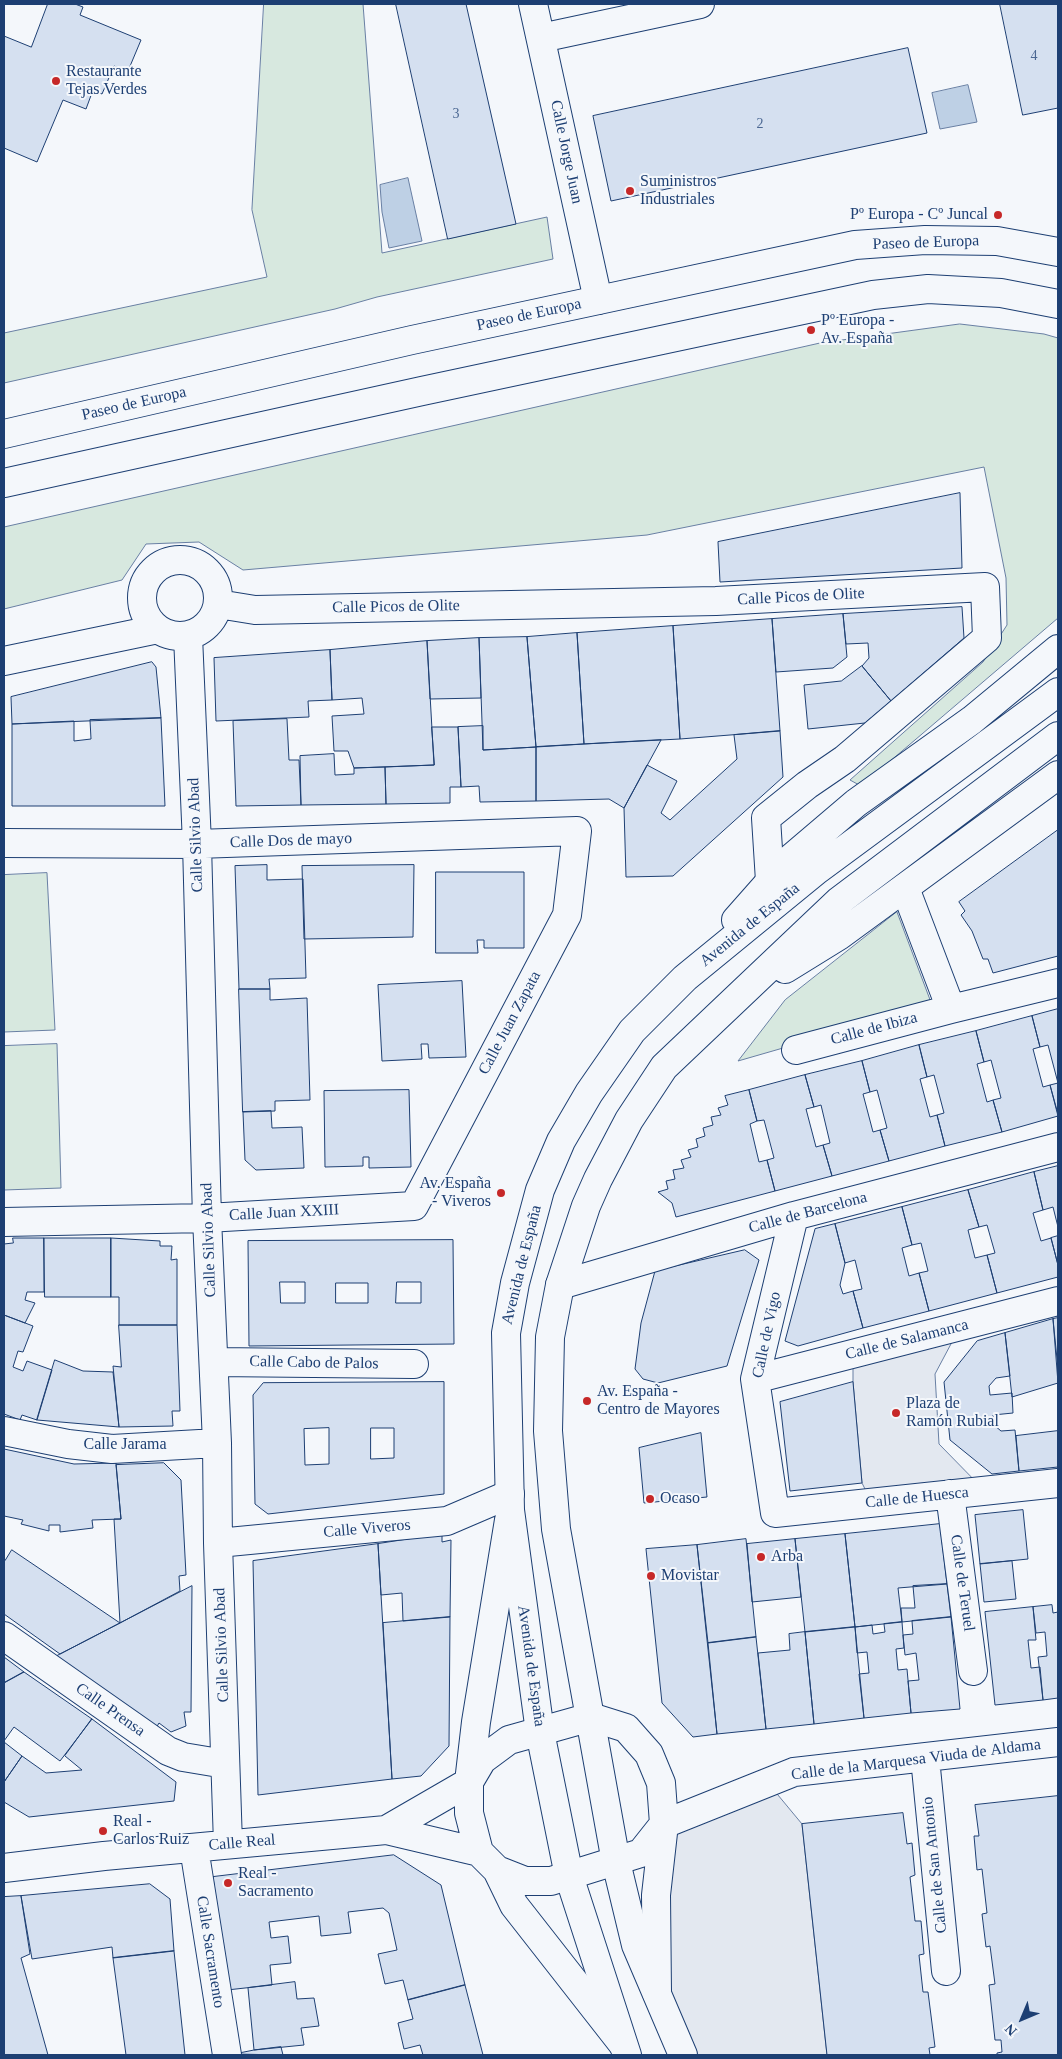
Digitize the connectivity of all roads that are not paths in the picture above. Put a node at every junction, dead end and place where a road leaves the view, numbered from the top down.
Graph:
1 (533, 4) edge
2 (700, 4) edge
3 (541, 38) junction
4 (1058, 252) edge
5 (598, 300) junction
6 (1058, 304) edge
7 (4, 434) edge
8 (4, 483) edge
9 (218, 604) junction
10 (158, 629) junction
11 (188, 636) junction
12 (1058, 649) edge
13 (4, 661) edge
14 (1058, 692) edge
15 (1058, 736) edge
16 (1058, 775) edge
17 (577, 831) joint
18 (4, 844) edge
19 (197, 844) junction
20 (770, 881) junction
21 (905, 888) junction
22 (686, 978) junction
23 (1058, 983) edge
24 (735, 1000) junction
25 (951, 1009) junction
26 (796, 1050) dead end
27 (1058, 1147) edge
28 (414, 1206) joint
29 (794, 1216) junction
30 (207, 1218) junction
31 (4, 1222) edge
32 (560, 1285) junction
33 (1058, 1301) edge
34 (214, 1362) junction
35 (414, 1364) dead end
36 (755, 1379) junction
37 (4, 1431) edge
38 (217, 1443) junction
39 (1058, 1483) edge
40 (950, 1494) junction
41 (510, 1502) junction
42 (775, 1513) joint
43 (218, 1542) junction
44 (4, 1636) edge
45 (974, 1671) dead end
46 (591, 1717) junction
47 (540, 1732) junction
48 (1058, 1742) edge
49 (925, 1758) junction
50 (225, 1764) junction
51 (469, 1782) junction
52 (664, 1824) junction
53 (386, 1830) junction
54 (228, 1844) junction
55 (194, 1848) junction
56 (488, 1861) junction
57 (616, 1862) junction
58 (4, 1868) edge
59 (569, 1876) junction
60 (946, 1971) dead end
61 (657, 1993) junction
62 (625, 2050) edge
63 (227, 2055) edge
64 (683, 2055) edge

1 - 3 street, Calle Jorge Juan
2 - 3 street
3 - 5 street, Calle Jorge Juan
4 - 5 street, Paseo de Europa
5 - 7 street, Paseo de Europa
6 - 8 street
9 - 10 street
9 - 11 street
9 - 20 street, Calle Picos de Olite
10 - 11 street
10 - 13 street
11 - 19 street, Calle Silvio Abad
12 - 20 street
14 - 22 street, Avenida de España
15 - 24 street
16 - 21 street
17 - 19 street, Calle Dos de mayo
17 - 28 street, Calle Juan Zapata
18 - 19 street, Calle Dos de mayo
19 - 30 street, Calle Silvio Abad
20 - 22 street
21 - 24 street
21 - 25 street
22 - 41 street, Avenida de España
23 - 25 street, Calle de Ibiza
24 - 32 street
25 - 26 street, Calle de Ibiza
27 - 29 street, Calle de Barcelona
28 - 30 street, Calle Juan XXIII
29 - 32 street, Calle de Barcelona
29 - 36 street, Calle de Vigo
30 - 31 street, Calle Juan XXIII
30 - 34 street, Calle Silvio Abad
32 - 46 street
33 - 36 street, Calle de Salamanca
34 - 35 street, Calle Cabo de Palos
34 - 38 street, Calle Silvio Abad
36 - 42 street, Calle de Vigo
37 - 38 street, Calle Jarama
38 - 43 street, Calle Silvio Abad
39 - 40 street, Calle de Huesca
40 - 42 street, Calle de Huesca
40 - 45 street, Calle de Teruel
41 - 43 street, Calle Viveros
41 - 47 street, Avenida de España
41 - 51 street
43 - 50 street, Calle Silvio Abad
44 - 50 street, Calle Prensa
46 - 47 street
46 - 52 street
46 - 57 street
47 - 51 street
47 - 59 street, Avenida de España
48 - 49 street, Calle de la Marquesa Viuda de Aldama
49 - 52 street, Calle de la Marquesa Viuda de Aldama
49 - 60 street, Calle de San Antonio
50 - 54 street, Calle Silvio Abad
51 - 53 street
51 - 56 street
52 - 57 street, Calle Real
52 - 61 street
53 - 54 street, Calle Real
53 - 56 street, Calle Real
54 - 55 street, Calle Real
55 - 58 street, Calle Real
55 - 63 street, Calle Sacramento
56 - 59 street, Calle Real
56 - 62 street
57 - 59 street, Calle Real
57 - 61 street
59 - 62 street, Avenida de España
61 - 64 street

